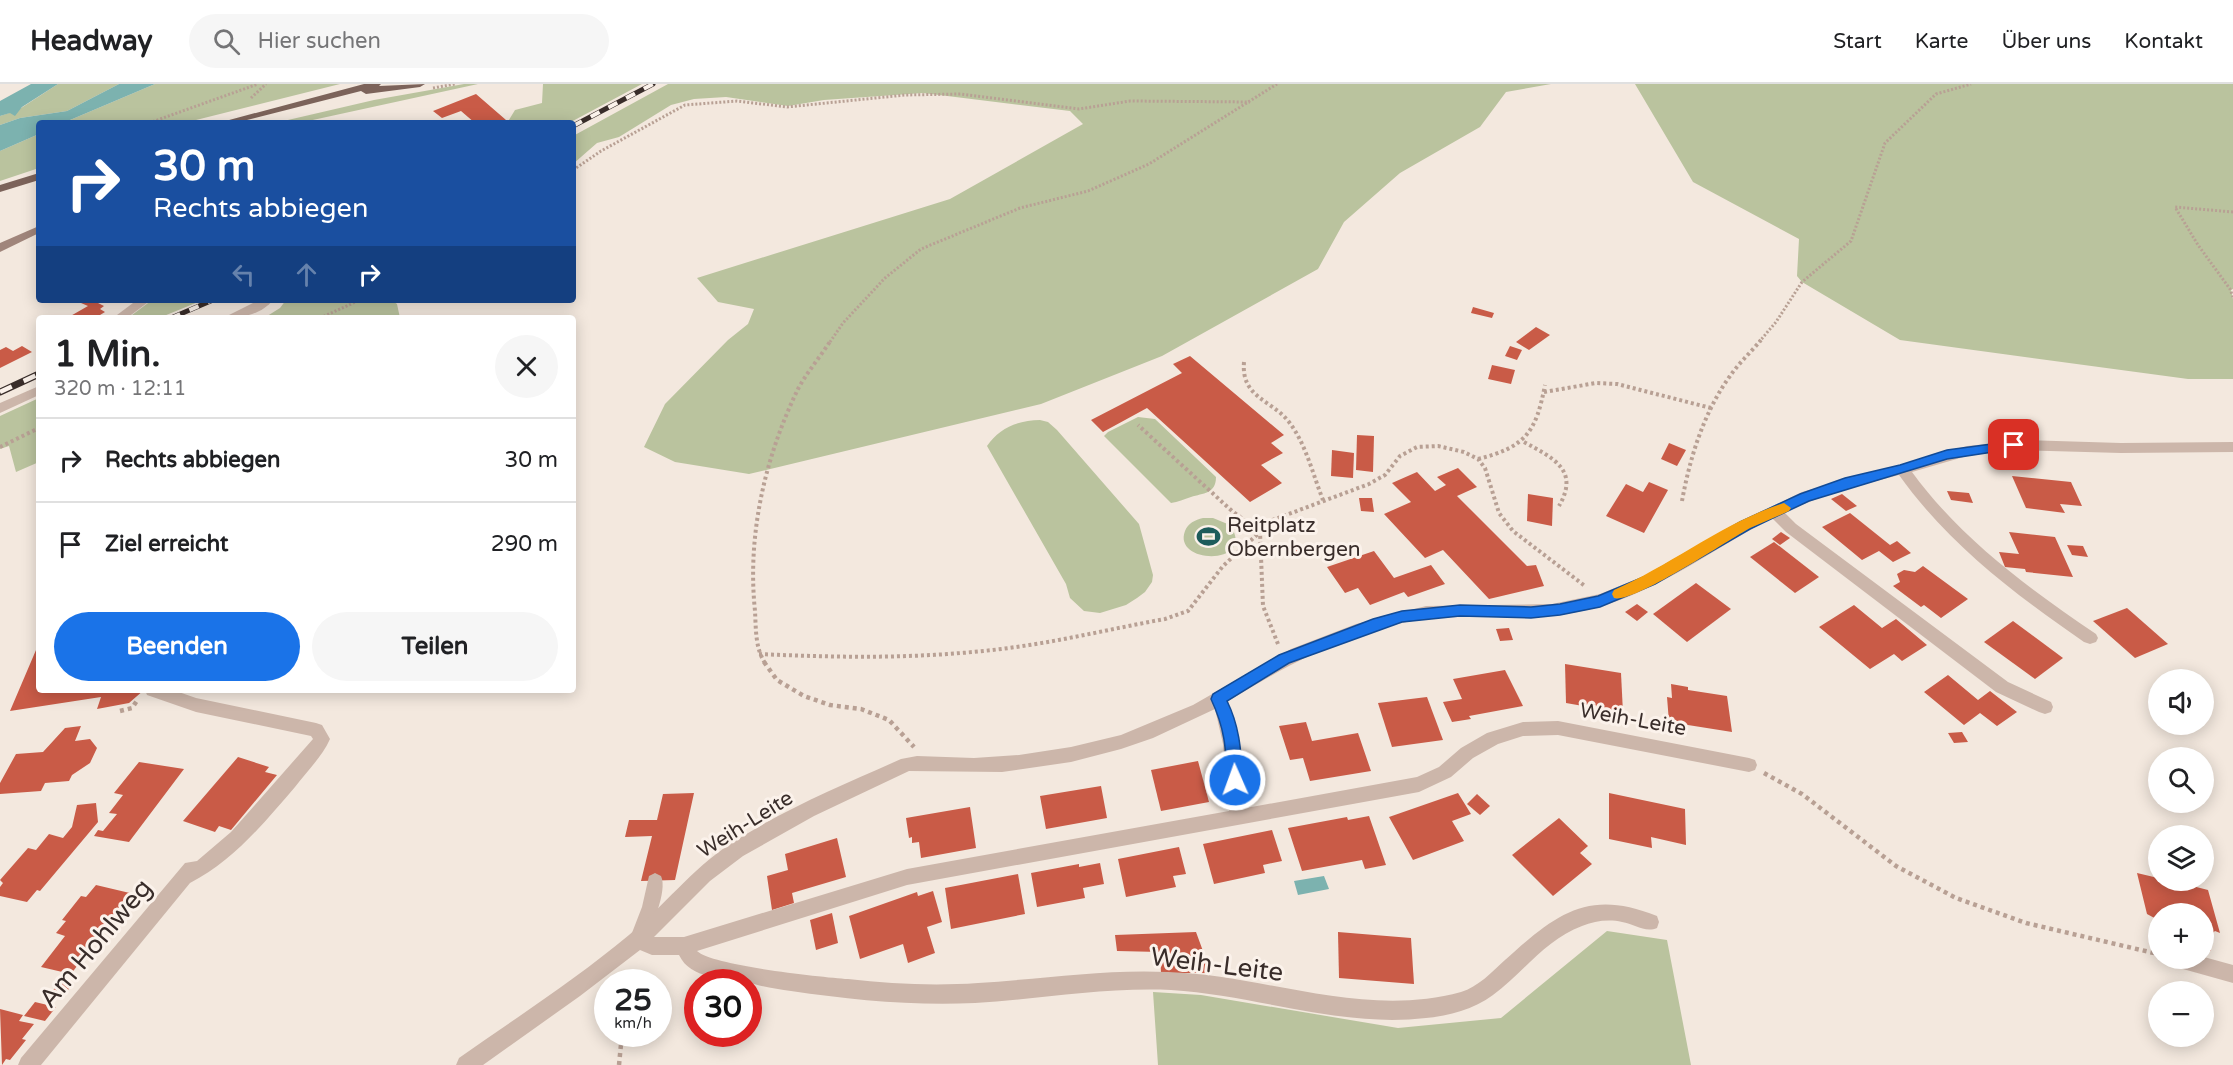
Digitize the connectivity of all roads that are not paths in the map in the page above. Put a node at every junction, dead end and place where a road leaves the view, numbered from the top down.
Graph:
1 (376, 84) edge
2 (420, 84) edge
3 (342, 94) junction
4 (235, 120) edge
5 (36, 177) edge
6 (0, 189) edge
7 (36, 230) edge
8 (0, 248) edge
9 (141, 303) edge
10 (263, 303) edge
11 (123, 315) edge
12 (237, 315) edge
13 (36, 391) edge
14 (0, 408) edge
15 (2233, 447) edge
16 (1902, 469) junction
17 (1775, 512) junction
18 (2090, 638) dead end
19 (152, 693) edge
20 (1219, 699) junction
21 (2045, 707) dead end
22 (1749, 765) road end
23 (1239, 818) junction
24 (203, 855) dead end
25 (185, 877) junction
26 (655, 881) dead end
27 (1650, 922) dead end
28 (638, 940) junction
29 (684, 946) junction
30 (2214, 969) edge
31 (2233, 974) edge
32 (28, 1065) edge
33 (466, 1065) edge

1 - 3 main road
2 - 3 main road
3 - 4 main road
5 - 6 main road
7 - 8 street
9 - 11 street
10 - 12 street
13 - 14 street
15 - 16 street, Weih-Leite
16 - 17 street, Weih-Leite
16 - 18 street
17 - 20 street, Weih-Leite
17 - 21 street
19 - 25 street
20 - 23 street
20 - 28 street, Weih-Leite
22 - 23 street, Weih-Leite
23 - 29 street, Weih-Leite
24 - 25 street, Am Hohlweg
25 - 32 street, Am Hohlweg
26 - 28 lane
27 - 29 street, Weih-Leite
28 - 29 street, Weih-Leite
28 - 33 street, Weih-Leite
30 - 31 street

